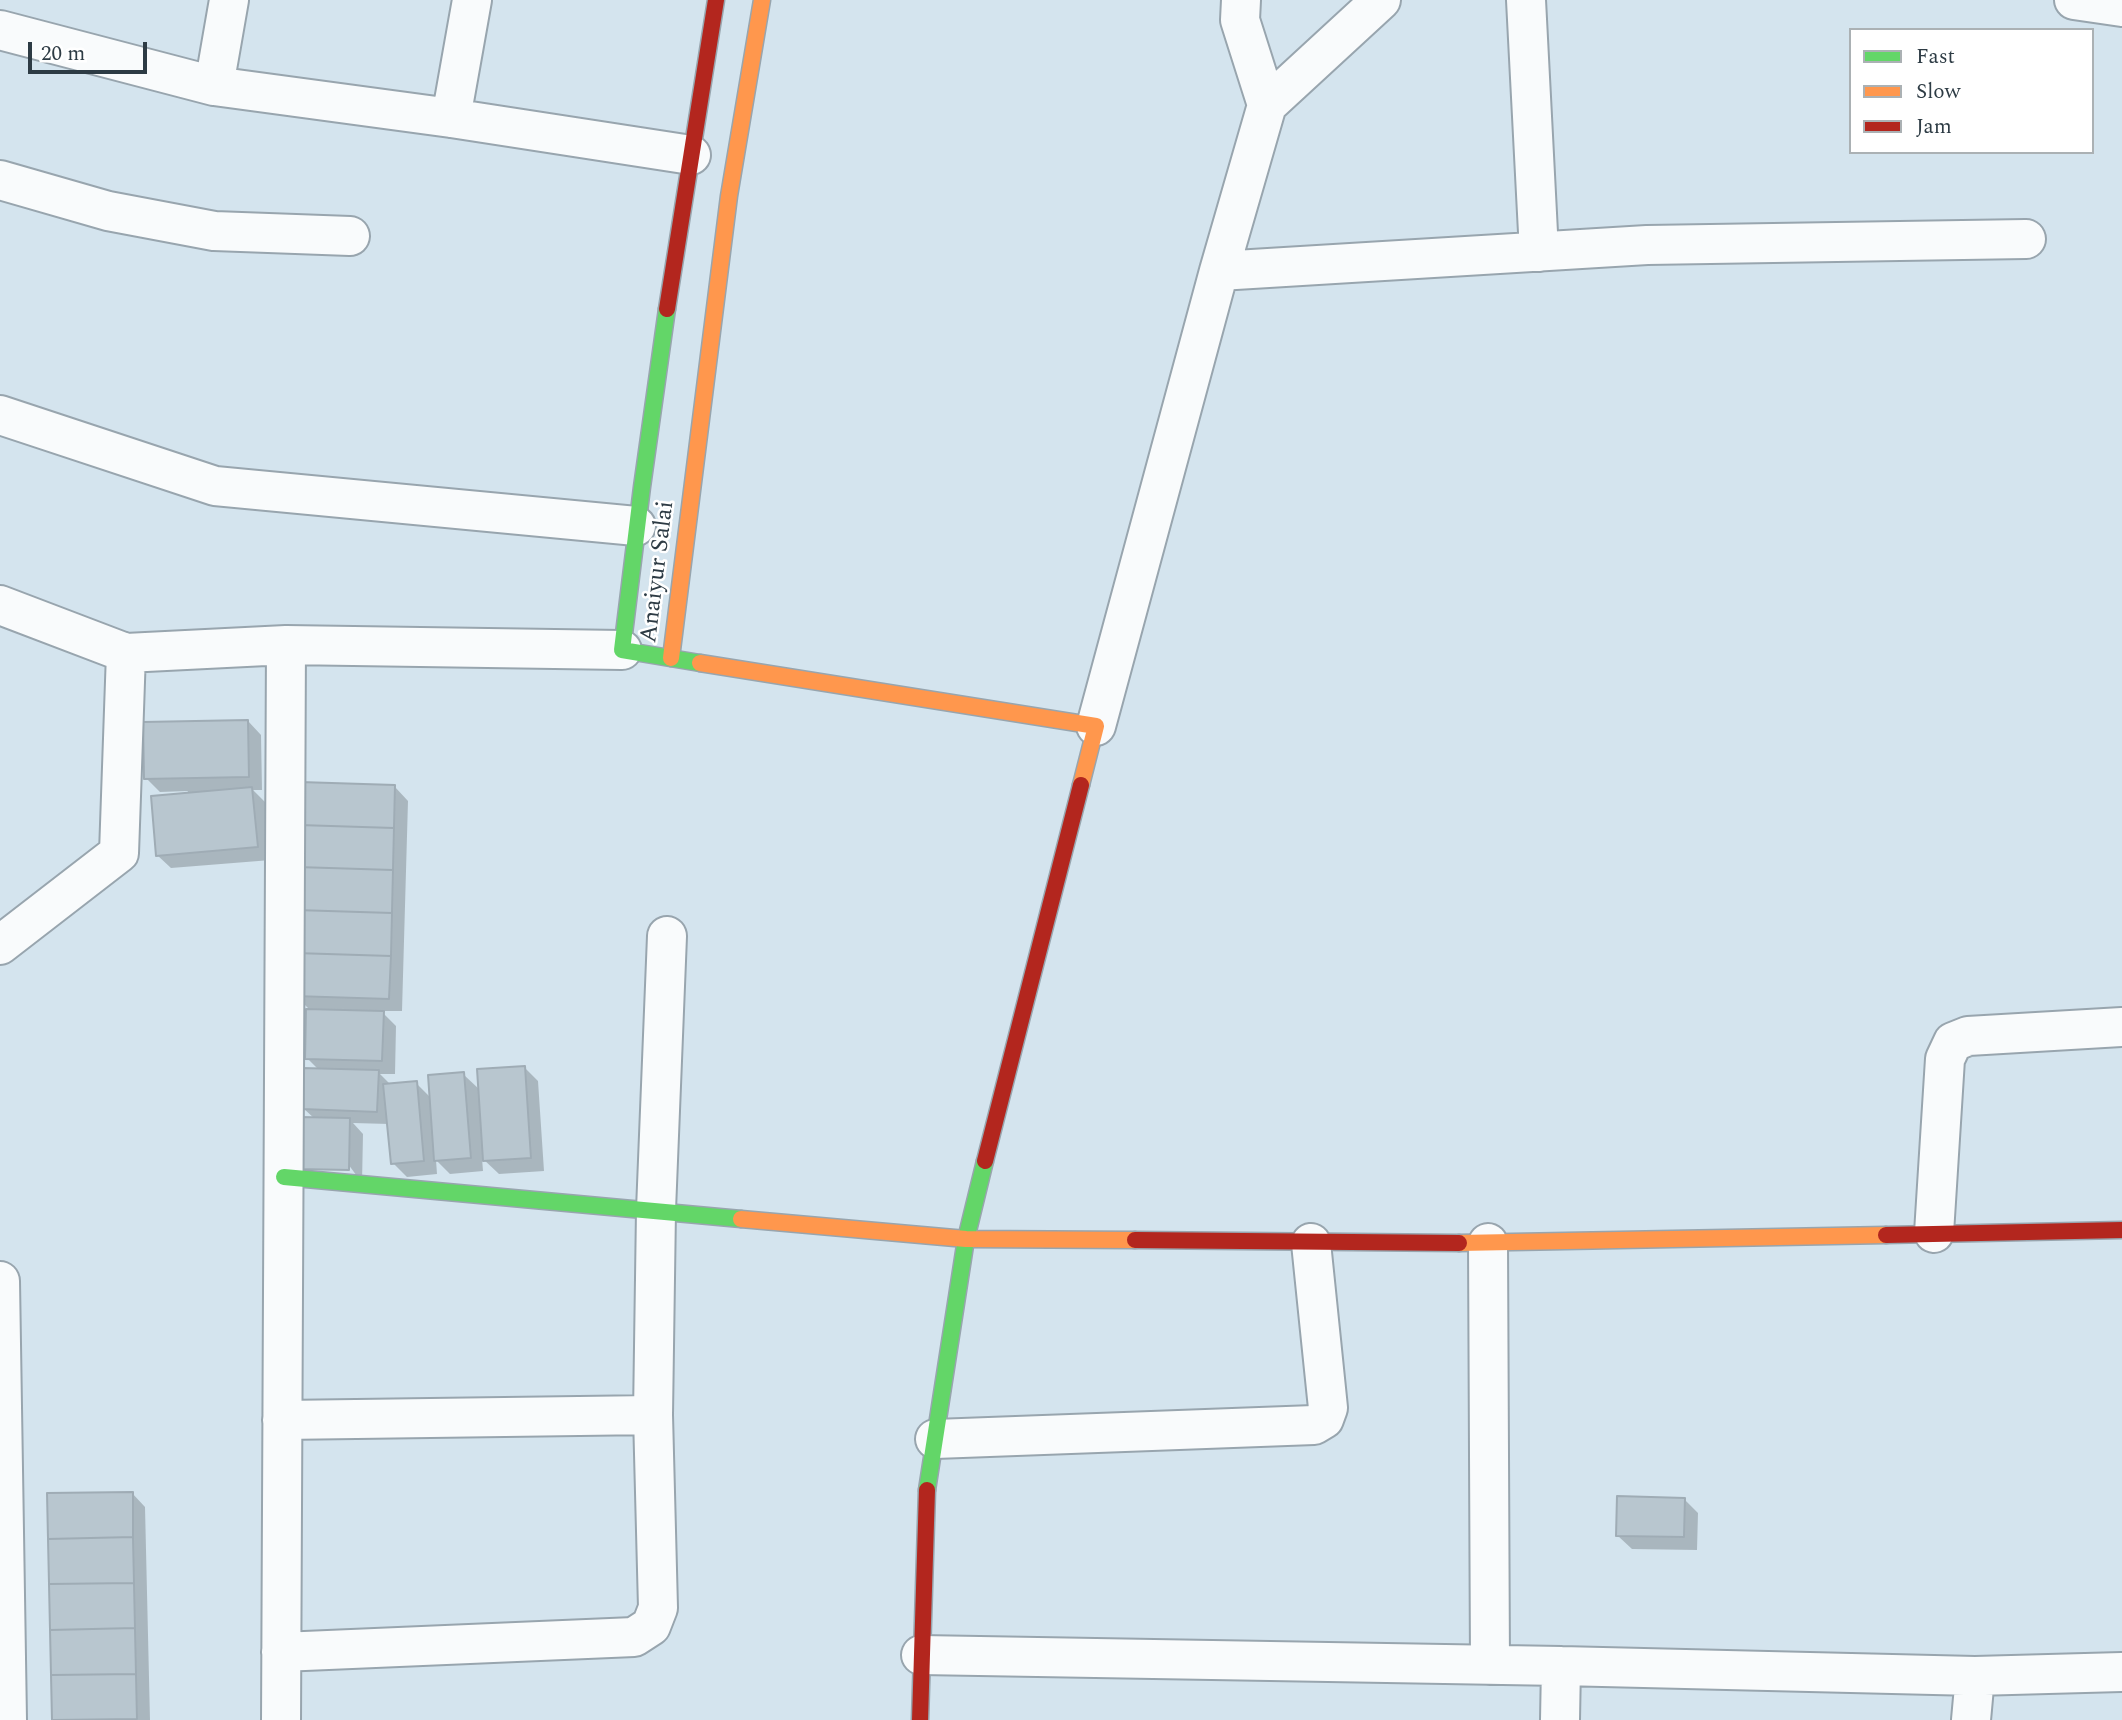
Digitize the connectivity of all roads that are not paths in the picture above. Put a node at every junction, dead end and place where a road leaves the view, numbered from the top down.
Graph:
1 (229, 0) edge
2 (472, 0) edge
3 (716, 0) edge
4 (762, 0) edge
5 (1241, 0) edge
6 (1381, 0) edge
7 (1526, 0) edge
8 (2074, 0) edge
9 (2122, 7) edge
10 (0, 30) edge
11 (214, 86) junction
12 (1267, 105) junction
13 (451, 118) junction
14 (691, 155) junction
15 (0, 180) edge
16 (349, 236) dead end
17 (2026, 239) dead end
18 (1539, 251) junction
19 (1219, 271) junction
20 (0, 415) edge
21 (636, 526) junction
22 (0, 605) edge
23 (286, 645) junction
24 (622, 650) junction
25 (126, 653) junction
26 (671, 658) junction
27 (1096, 726) junction
28 (667, 936) dead end
29 (0, 945) edge
30 (2122, 1027) edge
31 (284, 1177) junction
32 (656, 1210) junction
33 (2122, 1230) edge
34 (1934, 1233) junction
35 (966, 1239) junction
36 (1311, 1243) junction
37 (1488, 1243) junction
38 (0, 1281) edge
39 (0, 1338) edge
40 (653, 1415) junction
41 (282, 1420) junction
42 (935, 1438) junction
43 (282, 1652) junction
44 (921, 1655) junction
45 (1490, 1665) junction
46 (1561, 1666) junction
47 (2122, 1672) edge
48 (1975, 1676) junction
49 (7, 1720) edge
50 (281, 1720) edge
51 (920, 1720) edge
52 (1560, 1720) edge
53 (1971, 1720) edge

1 - 11 street
2 - 13 street
3 - 14 main road, Anaiyur Salai
4 - 26 main road, Anaiyur Salai
5 - 12 street
6 - 12 street
7 - 18 street
8 - 9 street
10 - 11 street
11 - 13 street
12 - 19 street
13 - 14 street
14 - 21 main road, Anaiyur Salai
15 - 16 street
17 - 18 street
18 - 19 street
19 - 27 street
20 - 21 street
21 - 24 main road, Anaiyur Salai
22 - 25 street
23 - 24 street
23 - 25 street
23 - 31 street
24 - 26 main road, Anaiyur Salai
25 - 29 street
26 - 27 main road
27 - 35 main road
28 - 32 street
30 - 34 street
31 - 32 main road
31 - 41 street
32 - 35 main road
32 - 40 street
33 - 34 main road
34 - 37 main road
35 - 36 main road
35 - 42 main road
36 - 37 main road
36 - 42 street
37 - 45 street
38 - 39 street
39 - 49 street
40 - 41 street
40 - 43 street
41 - 43 street
42 - 44 main road
43 - 50 street
44 - 45 street
44 - 51 main road
45 - 46 street
46 - 48 street
46 - 52 street
47 - 48 street
48 - 53 street

